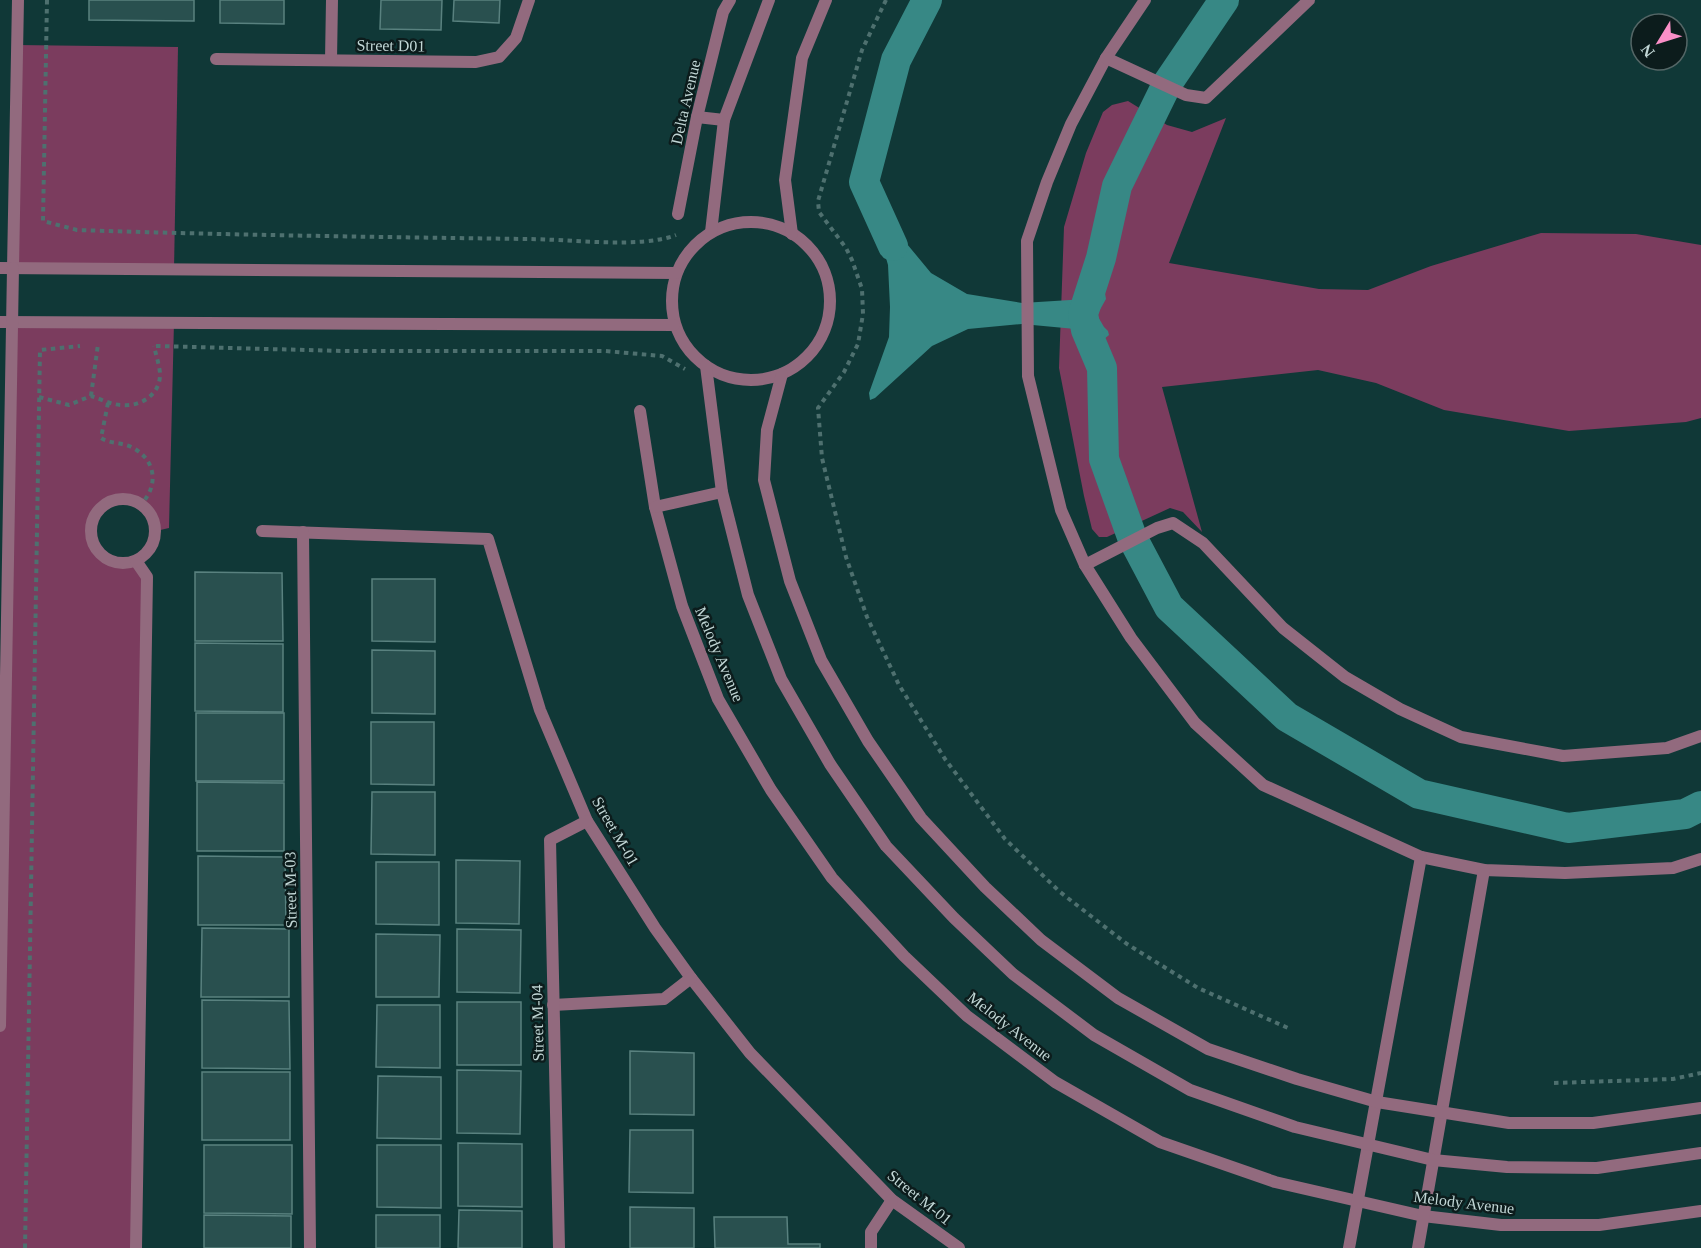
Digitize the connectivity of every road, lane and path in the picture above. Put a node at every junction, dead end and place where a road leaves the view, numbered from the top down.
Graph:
1 (18, 0) edge
2 (47, 0) edge
3 (332, 0) edge
4 (529, 0) edge
5 (730, 0) edge
6 (769, 0) edge
7 (826, 0) edge
8 (886, 0) edge
9 (1145, 0) edge
10 (1309, 0) edge
11 (216, 58) dead end
12 (1106, 58) junction
13 (331, 60) junction
14 (697, 117) junction
15 (724, 120) junction
16 (678, 214) dead end
17 (711, 232) junction
18 (680, 234) dead end
19 (792, 234) junction
20 (7, 268) edge
21 (676, 273) junction
22 (6, 322) edge
23 (674, 324) junction
24 (98, 344) junction
25 (109, 344) dead end
26 (143, 346) dead end
27 (154, 346) junction
28 (706, 366) junction
29 (687, 371) dead end
30 (782, 374) junction
31 (91, 396) junction
32 (39, 397) junction
33 (108, 403) junction
34 (640, 411) dead end
35 (722, 492) junction
36 (141, 504) junction
37 (655, 507) junction
38 (262, 531) dead end
39 (303, 532) junction
40 (136, 561) junction
41 (1085, 565) junction
42 (1701, 736) edge
43 (587, 821) junction
44 (1421, 857) junction
45 (1701, 859) edge
46 (1484, 870) junction
47 (692, 978) junction
48 (553, 1005) junction
49 (0, 1026) edge
50 (1288, 1028) dead end
51 (1701, 1072) edge
52 (1554, 1083) dead end
53 (1377, 1102) junction
54 (1701, 1108) edge
55 (1441, 1114) junction
56 (1369, 1145) junction
57 (1701, 1153) edge
58 (1433, 1160) junction
59 (892, 1200) junction
60 (1357, 1202) junction
61 (1701, 1211) edge
62 (1423, 1216) junction
63 (25, 1248) edge
64 (136, 1248) edge
65 (310, 1248) edge
66 (559, 1248) edge
67 (871, 1248) edge
68 (959, 1248) edge
69 (1349, 1248) edge
70 (1418, 1248) edge

1 - 20 street
2 - 18 path
3 - 13 street
4 - 13 street, Street D01
5 - 14 street, Delta Avenue
6 - 15 street
7 - 19 street
8 - 50 path
9 - 12 street
10 - 12 street
11 - 13 street, Street D01
12 - 41 street
14 - 15 street
14 - 16 street, Delta Avenue
15 - 17 street
17 - 19 street
17 - 21 street
19 - 30 street
20 - 21 street
20 - 22 street
21 - 23 street
22 - 23 street
22 - 49 street
23 - 28 street
24 - 25 path
24 - 31 path
24 - 32 path
26 - 27 path
27 - 29 path
27 - 33 path
28 - 30 street
28 - 35 street
30 - 53 street
31 - 32 path
31 - 33 path
32 - 63 path
33 - 36 path
34 - 37 street, Melody Avenue
35 - 37 street
35 - 56 street
36 - 40 street
36 - 40 street
37 - 60 street, Melody Avenue
38 - 39 street, Street M-01
39 - 43 street, Street M-01
39 - 65 street, Street M-03
40 - 64 street
41 - 42 street
41 - 44 street
43 - 47 street, Street M-01
43 - 48 street, Street M-04
44 - 46 street
44 - 53 street
45 - 46 street
46 - 55 street
47 - 48 street
47 - 59 street, Street M-01
48 - 66 street, Street M-04
51 - 52 path
53 - 55 street
53 - 56 street
54 - 55 street
55 - 58 street
56 - 58 street
56 - 60 street
57 - 58 street
58 - 62 street
59 - 67 street
59 - 68 street, Street M-01
60 - 62 street, Melody Avenue
60 - 69 street
61 - 62 street, Melody Avenue
62 - 70 street

